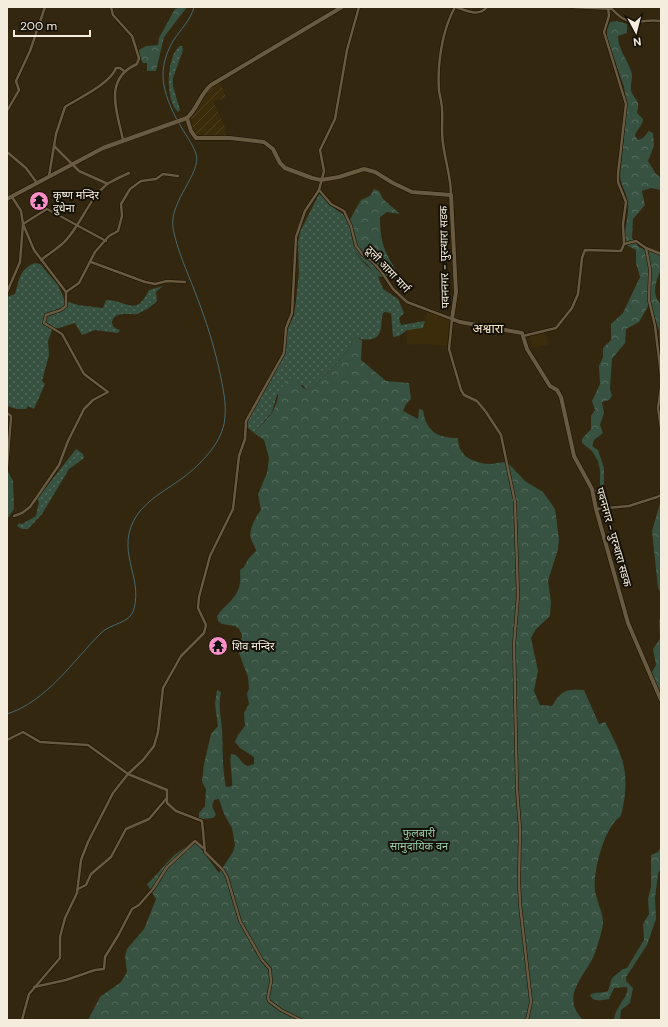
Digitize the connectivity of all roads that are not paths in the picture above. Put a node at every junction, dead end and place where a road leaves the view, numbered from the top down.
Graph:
1 (45, 7) edge
2 (111, 7) edge
3 (342, 7) edge
4 (359, 7) edge
5 (456, 7) edge
6 (487, 7) edge
7 (572, 7) edge
8 (608, 8) edge
9 (661, 21) edge
10 (124, 71) junction
11 (7, 111) edge
12 (186, 119) junction
13 (123, 140) junction
14 (54, 146) junction
15 (7, 152) edge
16 (71, 164) junction
17 (129, 173) dead end
18 (49, 176) junction
19 (178, 176) dead end
20 (321, 180) junction
21 (37, 183) junction
22 (108, 184) junction
23 (319, 190) junction
24 (451, 195) junction
25 (9, 198) edge
26 (23, 224) junction
27 (77, 225) junction
28 (106, 241) junction
29 (624, 244) junction
30 (646, 248) junction
31 (661, 254) edge
32 (41, 260) junction
33 (91, 262) junction
34 (185, 282) dead end
35 (7, 292) edge
36 (66, 292) junction
37 (452, 319) junction
38 (523, 336) junction
39 (661, 375) edge
40 (661, 387) edge
41 (7, 413) edge
42 (661, 428) edge
43 (7, 467) edge
44 (661, 495) edge
45 (596, 509) junction
46 (14, 516) dead end
47 (661, 700) edge
48 (7, 740) edge
49 (128, 774) junction
50 (166, 799) junction
51 (203, 848) junction
52 (78, 889) junction
53 (34, 987) junction
54 (22, 1020) edge
55 (301, 1020) edge
56 (527, 1020) edge

1 - 11 street
2 - 10 street
3 - 12 street
4 - 20 street
5 - 6 street
5 - 24 street
7 - 8 street
8 - 9 street
8 - 29 street
10 - 13 street
10 - 14 street
12 - 13 street
12 - 20 street, पवननगर - पुरन्धारा सडक
13 - 16 street
14 - 16 street
14 - 18 street
15 - 21 street
16 - 18 street
16 - 22 street
17 - 22 street
18 - 21 street
19 - 28 street
20 - 23 street
20 - 24 street, पवननगर - पुरन्धारा सडक
21 - 25 street
22 - 27 street
23 - 37 street, ठूली आमा मार्ग
23 - 49 street
24 - 37 street, पवननगर - पुरन्धारा सडक
25 - 26 street
26 - 27 street
26 - 32 street
26 - 35 street
27 - 28 street
27 - 32 street
28 - 33 street
29 - 30 street
29 - 38 street
30 - 31 street
30 - 39 street
32 - 36 street
33 - 34 street
33 - 36 street
36 - 46 street
37 - 38 street, पवननगर - पुरन्धारा सडक
37 - 56 street
38 - 45 street, पवननगर - पुरन्धारा सडक
40 - 42 street
41 - 43 street
44 - 45 street
45 - 47 street, पवननगर - पुरन्धारा सडक
48 - 49 street
49 - 50 street
49 - 52 street
50 - 51 street
50 - 52 street
51 - 53 street
51 - 55 street
52 - 53 street
53 - 54 street

